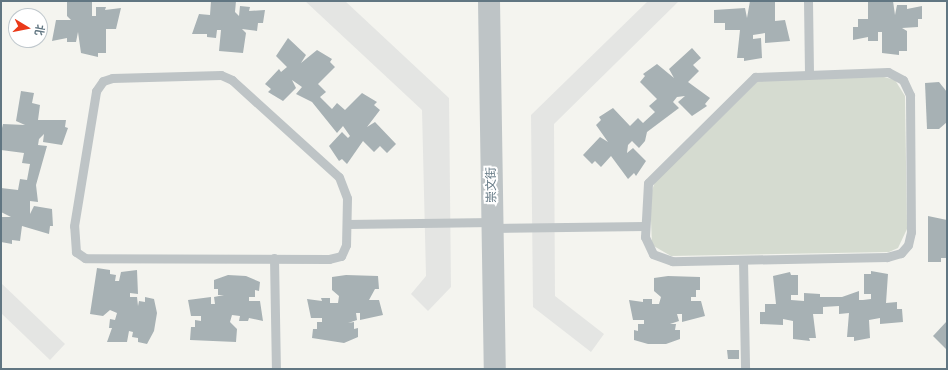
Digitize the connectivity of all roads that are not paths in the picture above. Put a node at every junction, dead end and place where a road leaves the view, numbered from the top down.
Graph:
1 (489, 1) edge
2 (808, 1) edge
3 (809, 73) junction
4 (347, 224) junction
5 (493, 225) junction
6 (645, 226) junction
7 (274, 258) junction
8 (743, 260) junction
9 (276, 369) edge
10 (495, 369) edge
11 (745, 369) edge

1 - 5 street, 崇文街
2 - 3 lane
3 - 6 lane
3 - 8 lane
4 - 5 lane
4 - 7 lane
4 - 7 lane
5 - 6 lane
5 - 10 street, 崇文街
6 - 8 lane
7 - 9 lane
8 - 11 lane

